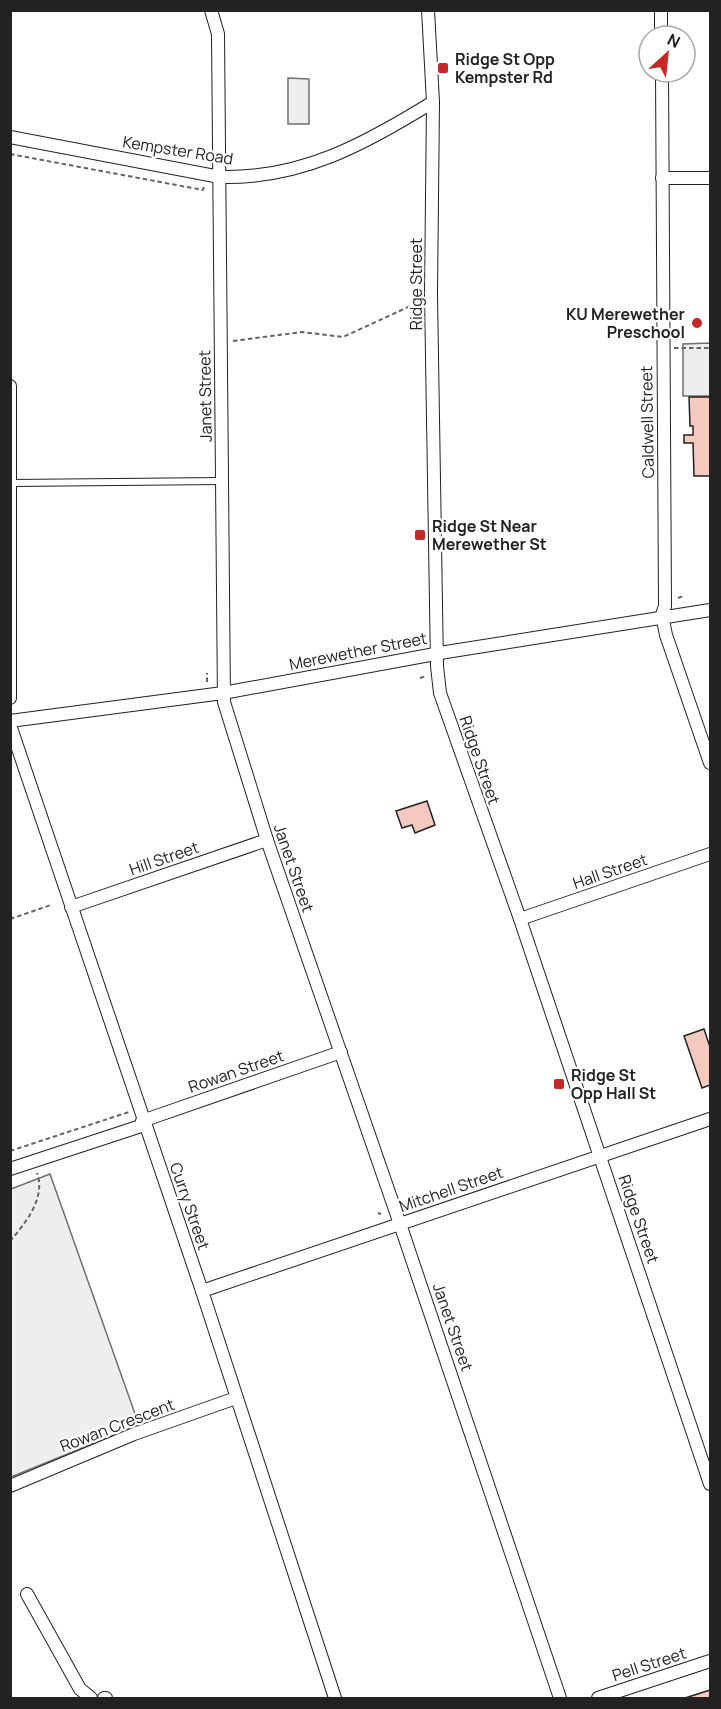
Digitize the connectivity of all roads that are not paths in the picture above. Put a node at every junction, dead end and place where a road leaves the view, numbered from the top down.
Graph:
1 (211, 10) edge
2 (428, 10) edge
3 (662, 84) edge
4 (433, 102) junction
5 (10, 137) edge
6 (220, 177) junction
7 (662, 177) junction
8 (711, 178) edge
9 (10, 386) edge
10 (223, 481) junction
11 (11, 483) edge
12 (711, 610) edge
13 (662, 615) junction
14 (436, 654) junction
15 (223, 693) junction
16 (10, 698) edge
17 (10, 723) edge
18 (711, 763) edge
19 (267, 840) junction
20 (711, 854) edge
21 (71, 907) junction
22 (520, 919) junction
23 (341, 1052) junction
24 (711, 1119) edge
25 (143, 1123) junction
26 (600, 1156) junction
27 (10, 1169) edge
28 (400, 1224) junction
29 (202, 1292) junction
30 (236, 1398) junction
31 (711, 1484) edge
32 (10, 1486) edge
33 (27, 1594) dead end
34 (711, 1661) edge
35 (91, 1698) edge
36 (335, 1698) edge
37 (560, 1698) edge
38 (598, 1698) edge

1 - 6 street, Janet Street
2 - 4 street, Ridge Street
3 - 7 street, Caldwell Street
4 - 6 street, Kempster Road
4 - 14 street, Ridge Street
5 - 6 street, Kempster Road
6 - 10 street, Janet Street
7 - 8 street
7 - 13 street, Caldwell Street
9 - 11 street
10 - 11 lane
10 - 15 street, Janet Street
11 - 16 street
12 - 13 street, Merewether Street
13 - 14 street, Merewether Street
13 - 18 street, Caldwell Street
14 - 15 street, Merewether Street
14 - 22 street, Ridge Street
15 - 17 street, Merewether Street
15 - 19 street, Janet Street
17 - 21 street, Curry Street
19 - 21 street, Hill Street
19 - 23 street, Janet Street
20 - 22 street, Hall Street
21 - 25 street, Curry Street
22 - 26 street, Ridge Street
23 - 25 street, Rowan Street
23 - 28 street, Janet Street
24 - 26 street, Mitchell Street
25 - 27 street
25 - 29 street, Curry Street
26 - 28 street, Mitchell Street
26 - 31 street, Ridge Street
28 - 29 street, Mitchell Street
28 - 37 street, Janet Street
29 - 30 street, Curry Street
30 - 32 street, Rowan Crescent
30 - 36 street, Curry Street
33 - 35 street
34 - 38 street, Pell Street

